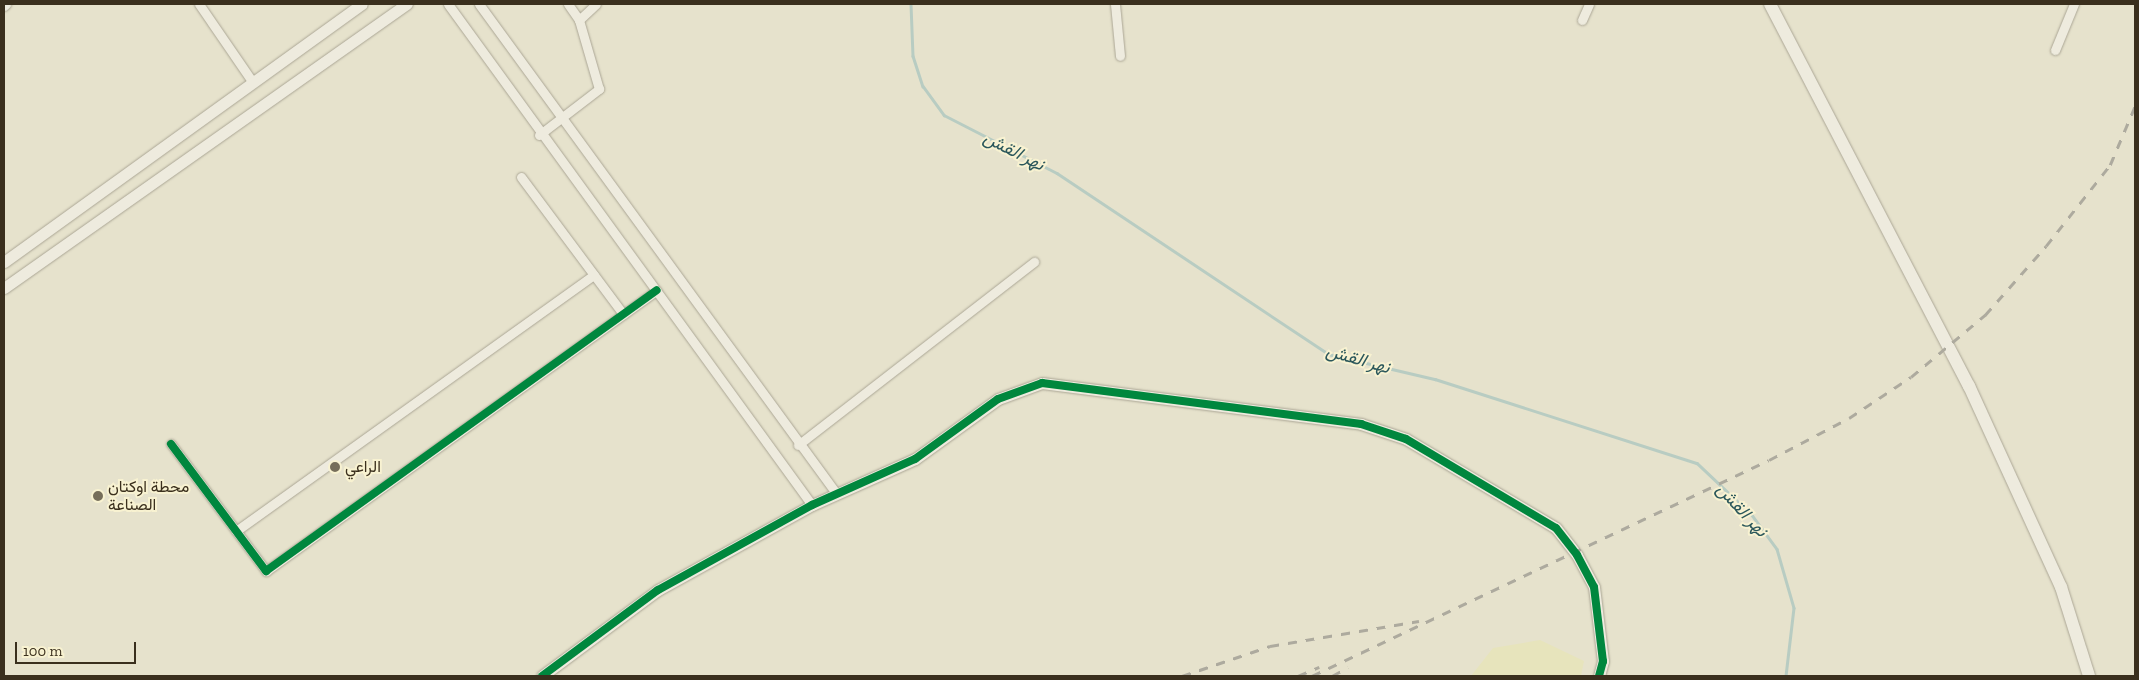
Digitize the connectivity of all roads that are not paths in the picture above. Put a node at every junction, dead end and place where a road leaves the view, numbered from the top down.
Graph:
1 (199, 4) edge
2 (362, 4) edge
3 (406, 4) edge
4 (448, 4) edge
5 (479, 4) edge
6 (568, 4) edge
7 (596, 4) edge
8 (1115, 4) edge
9 (1589, 4) edge
10 (1770, 4) edge
11 (2074, 4) edge
12 (579, 20) junction
13 (1582, 20) dead end
14 (2055, 50) dead end
15 (1120, 56) dead end
16 (252, 81) junction
17 (563, 116) junction
18 (539, 135) junction
19 (521, 177) dead end
20 (4, 262) edge
21 (1034, 262) dead end
22 (594, 275) junction
23 (4, 288) edge
24 (656, 290) junction
25 (623, 314) junction
26 (171, 444) dead end
27 (798, 445) junction
28 (836, 493) junction
29 (812, 505) junction
30 (236, 531) junction
31 (542, 676) edge
32 (1599, 676) edge
33 (2089, 676) edge

1 - 16 street
2 - 16 street
3 - 23 street
4 - 18 street
5 - 17 street
6 - 12 street
7 - 12 street
8 - 15 street
9 - 13 street
10 - 33 main road
11 - 14 street
12 - 17 street
16 - 20 street
17 - 18 street
17 - 27 street
18 - 24 street
19 - 22 street
21 - 27 street
22 - 25 street
22 - 30 street
24 - 25 street
24 - 29 street
25 - 30 street
26 - 30 street
27 - 28 street
28 - 29 street
28 - 32 street
29 - 31 street

